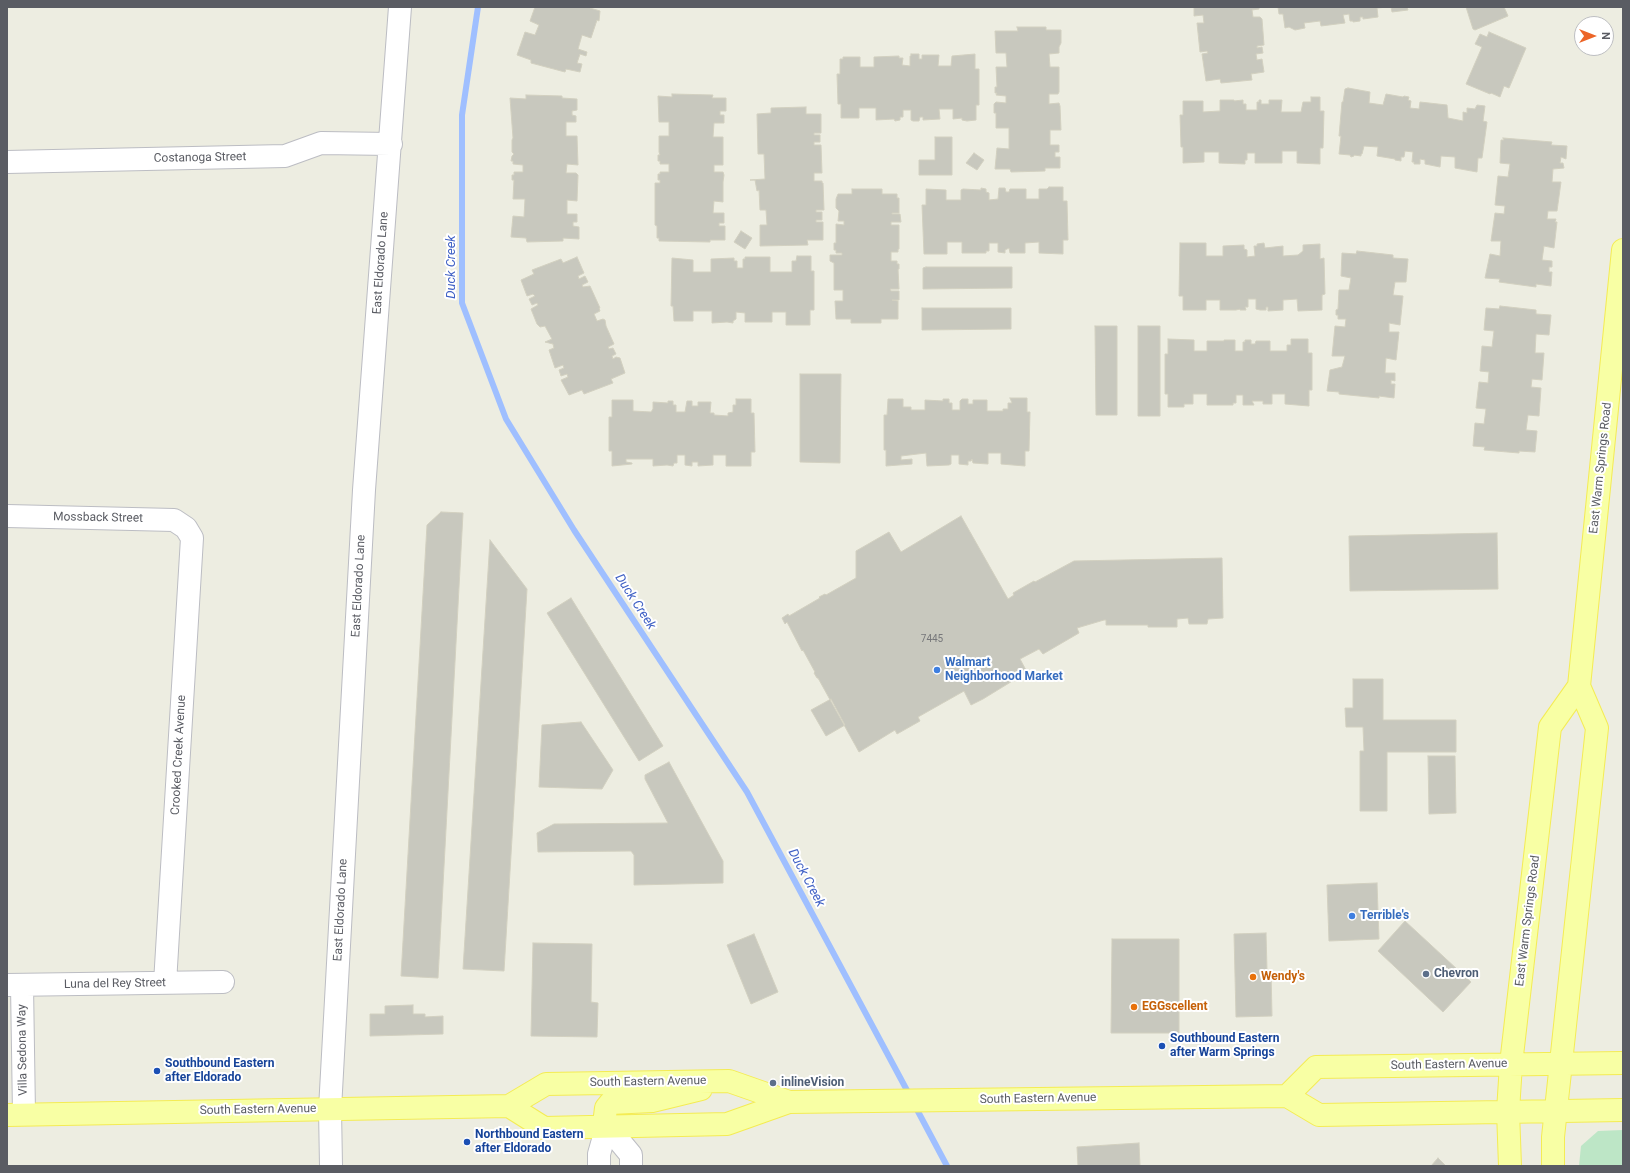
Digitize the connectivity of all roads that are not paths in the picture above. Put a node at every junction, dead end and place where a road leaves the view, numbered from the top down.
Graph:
1 (400, 7) edge
2 (390, 144) junction
3 (7, 162) edge
4 (1623, 250) edge
5 (7, 516) edge
6 (186, 528) joint
7 (1579, 686) junction
8 (223, 982) dead end
9 (165, 983) junction
10 (14, 985) edge
11 (1623, 1063) edge
12 (1511, 1064) junction
13 (1562, 1064) junction
14 (729, 1081) junction
15 (1287, 1096) junction
16 (789, 1102) junction
17 (509, 1106) junction
18 (330, 1109) junction
19 (1556, 1110) junction
20 (1623, 1110) edge
21 (1508, 1111) junction
22 (16, 1114) edge
23 (607, 1126) junction
24 (331, 1166) edge
25 (599, 1166) edge
26 (631, 1166) edge
27 (1510, 1166) edge
28 (1554, 1166) edge

1 - 2 street, East Eldorado Lane
2 - 3 street, Costanoga Street
2 - 18 street, East Eldorado Lane
4 - 7 main road, East Warm Springs Road
5 - 6 street, Mossback Street
6 - 9 street, Crooked Creek Avenue
7 - 12 main road, East Warm Springs Road
7 - 13 main road, East Warm Springs Road
8 - 9 street, Luna del Rey Street
9 - 10 street, Luna del Rey Street
10 - 22 street, Villa Sedona Way
11 - 13 main road, South Eastern Avenue
12 - 13 main road, South Eastern Avenue
12 - 15 main road, South Eastern Avenue
12 - 21 main road, East Warm Springs Road
13 - 19 main road, East Warm Springs Road
14 - 16 main road, South Eastern Avenue
14 - 17 main road, South Eastern Avenue
14 - 23 main road
15 - 16 main road, South Eastern Avenue
15 - 21 main road
16 - 23 main road, South Eastern Avenue
17 - 18 main road, South Eastern Avenue
17 - 23 main road, South Eastern Avenue
18 - 22 main road, South Eastern Avenue
18 - 24 street, East Eldorado Lane
19 - 20 main road
19 - 21 main road
19 - 28 main road, East Warm Springs Road
21 - 27 main road, East Warm Springs Road
23 - 25 street
23 - 26 street

